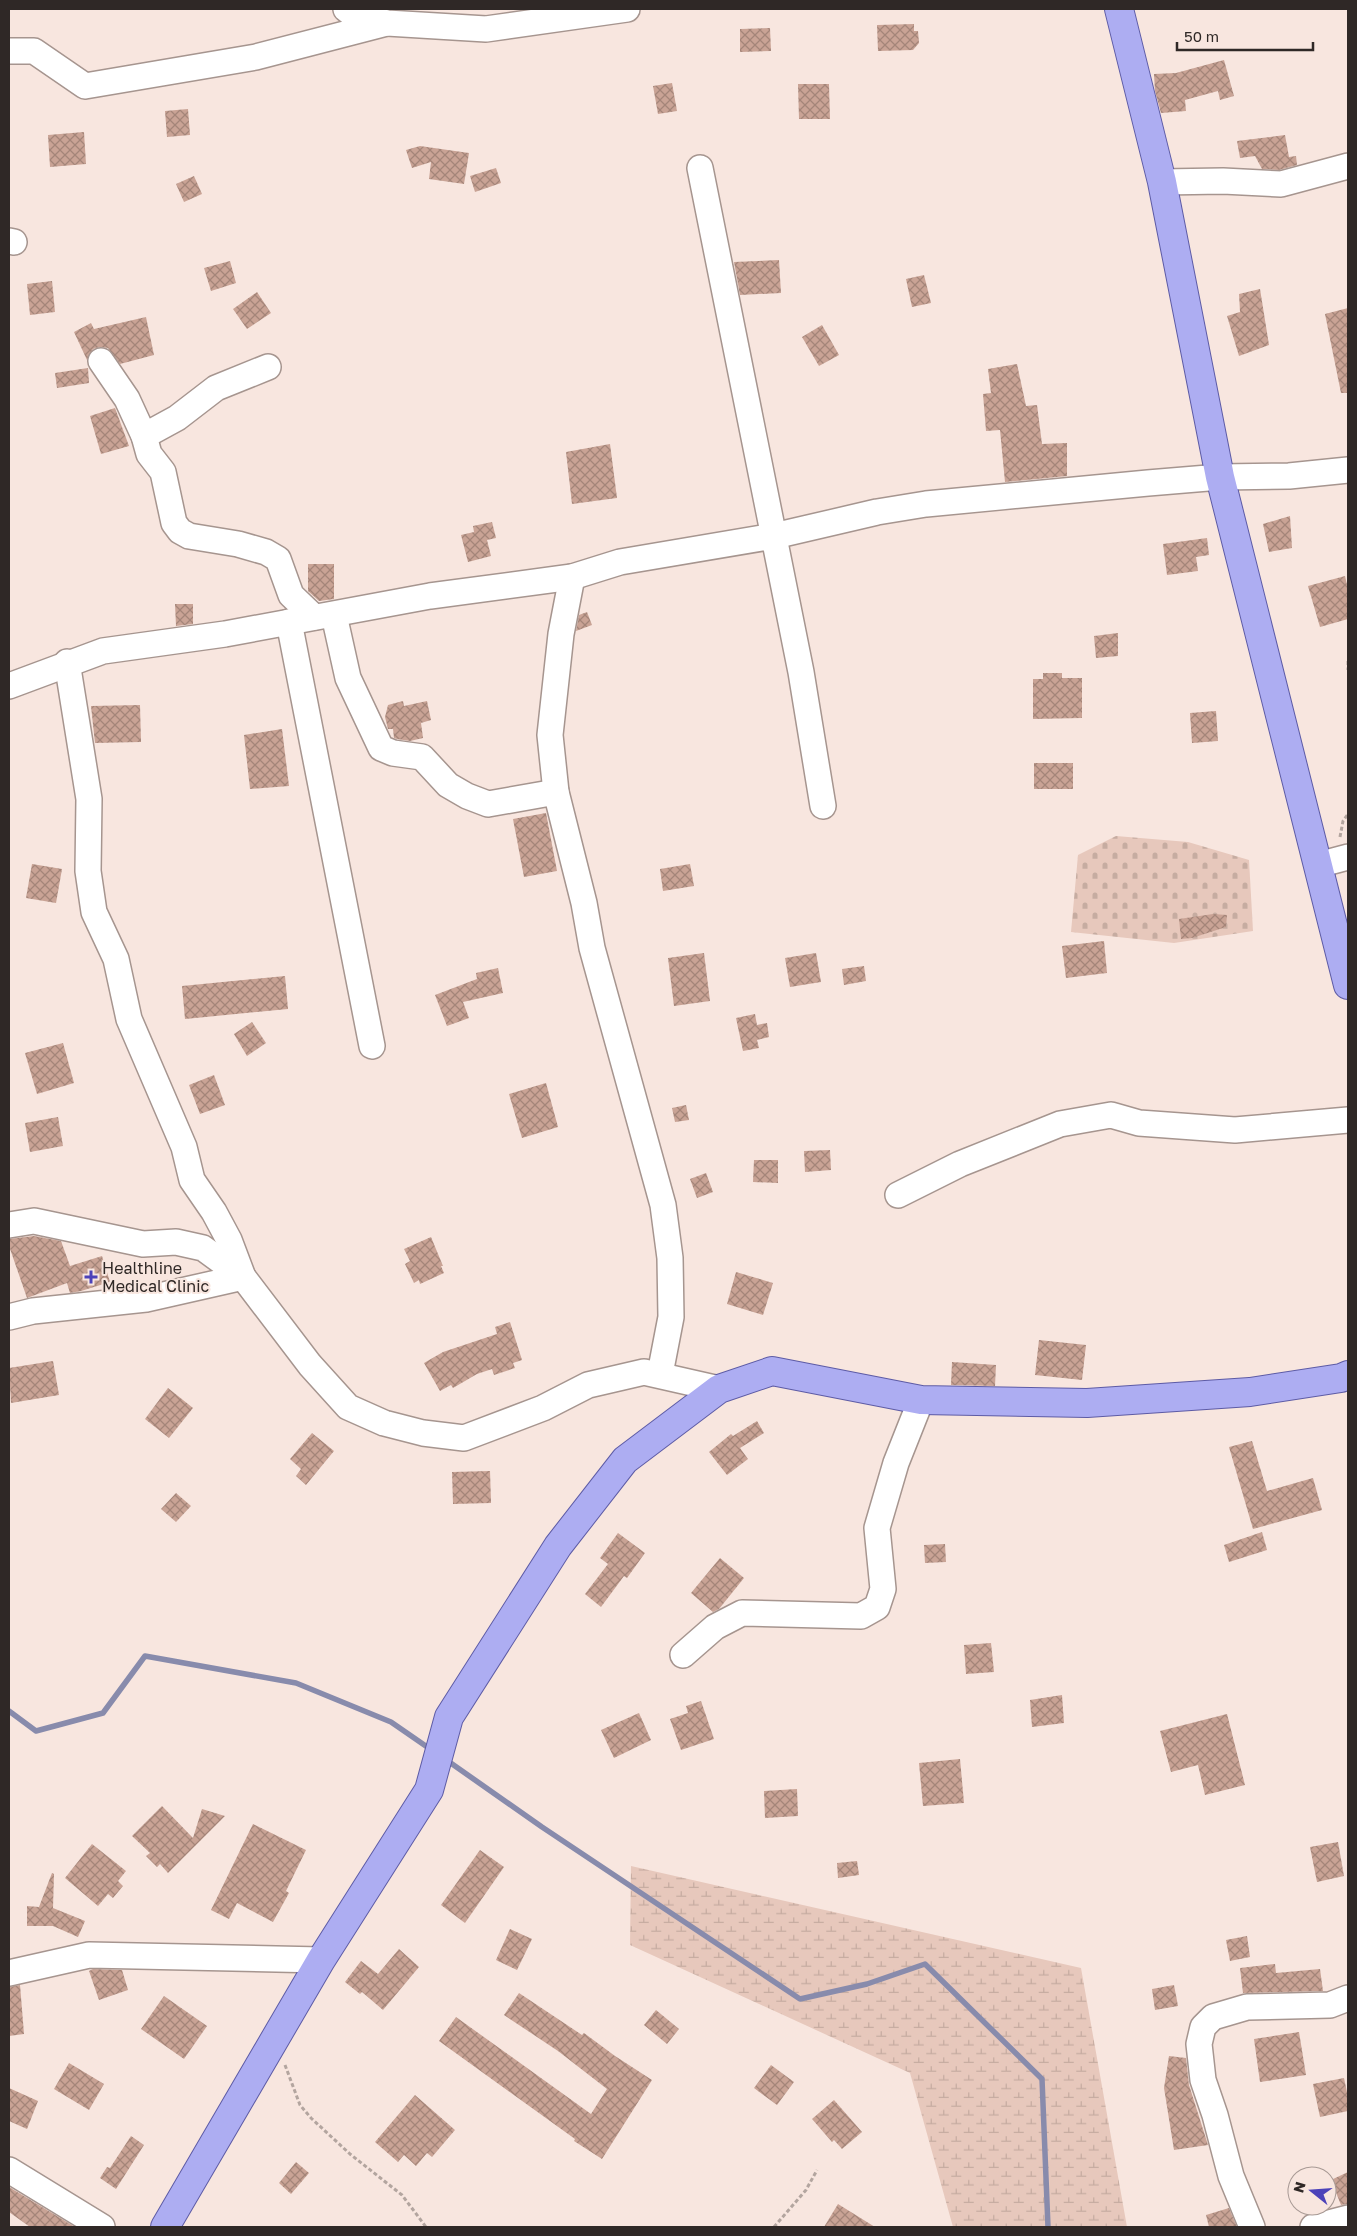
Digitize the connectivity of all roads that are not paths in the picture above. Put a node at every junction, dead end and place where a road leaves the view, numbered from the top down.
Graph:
1 (346, 9) edge
2 (627, 9) edge
3 (1119, 9) edge
4 (428, 18) edge
5 (386, 24) junction
6 (9, 51) edge
7 (1348, 166) edge
8 (700, 168) dead end
9 (1162, 182) junction
10 (101, 361) dead end
11 (268, 367) dead end
12 (144, 436) junction
13 (1348, 470) edge
14 (1220, 477) junction
15 (774, 536) junction
16 (572, 577) junction
17 (324, 616) junction
18 (289, 622) junction
19 (67, 662) junction
20 (9, 686) edge
21 (556, 792) junction
22 (823, 806) dead end
23 (1348, 857) edge
24 (1318, 864) junction
25 (1348, 985) edge
26 (372, 1046) dead end
27 (1348, 1120) edge
28 (898, 1195) dead end
29 (9, 1225) edge
30 (242, 1276) junction
31 (9, 1317) edge
32 (660, 1374) junction
33 (1348, 1375) edge
34 (719, 1389) junction
35 (921, 1400) junction
36 (683, 1656) dead end
37 (321, 1960) junction
38 (9, 1972) edge
39 (1348, 1998) edge
40 (9, 2170) edge
41 (1348, 2218) edge
42 (102, 2227) edge
43 (165, 2227) edge
44 (1252, 2227) edge
45 (1313, 2227) edge

1 - 5 street
2 - 4 street
3 - 9 main road
4 - 5 street
5 - 6 street
7 - 9 street
8 - 15 street
9 - 14 main road
10 - 12 street
11 - 12 street
12 - 17 street
13 - 14 street
14 - 15 street
14 - 24 main road
15 - 16 street
15 - 22 street
16 - 17 street
16 - 21 street
17 - 18 street
17 - 21 street
18 - 19 street
18 - 26 street
19 - 20 street
19 - 30 street
21 - 32 street
23 - 24 street
24 - 25 main road
27 - 28 street
29 - 30 street
30 - 31 street
30 - 32 street
32 - 34 street
33 - 35 main road
34 - 35 main road
34 - 37 main road
35 - 36 street
37 - 38 street
37 - 43 main road
39 - 44 street
40 - 42 street
41 - 45 street

